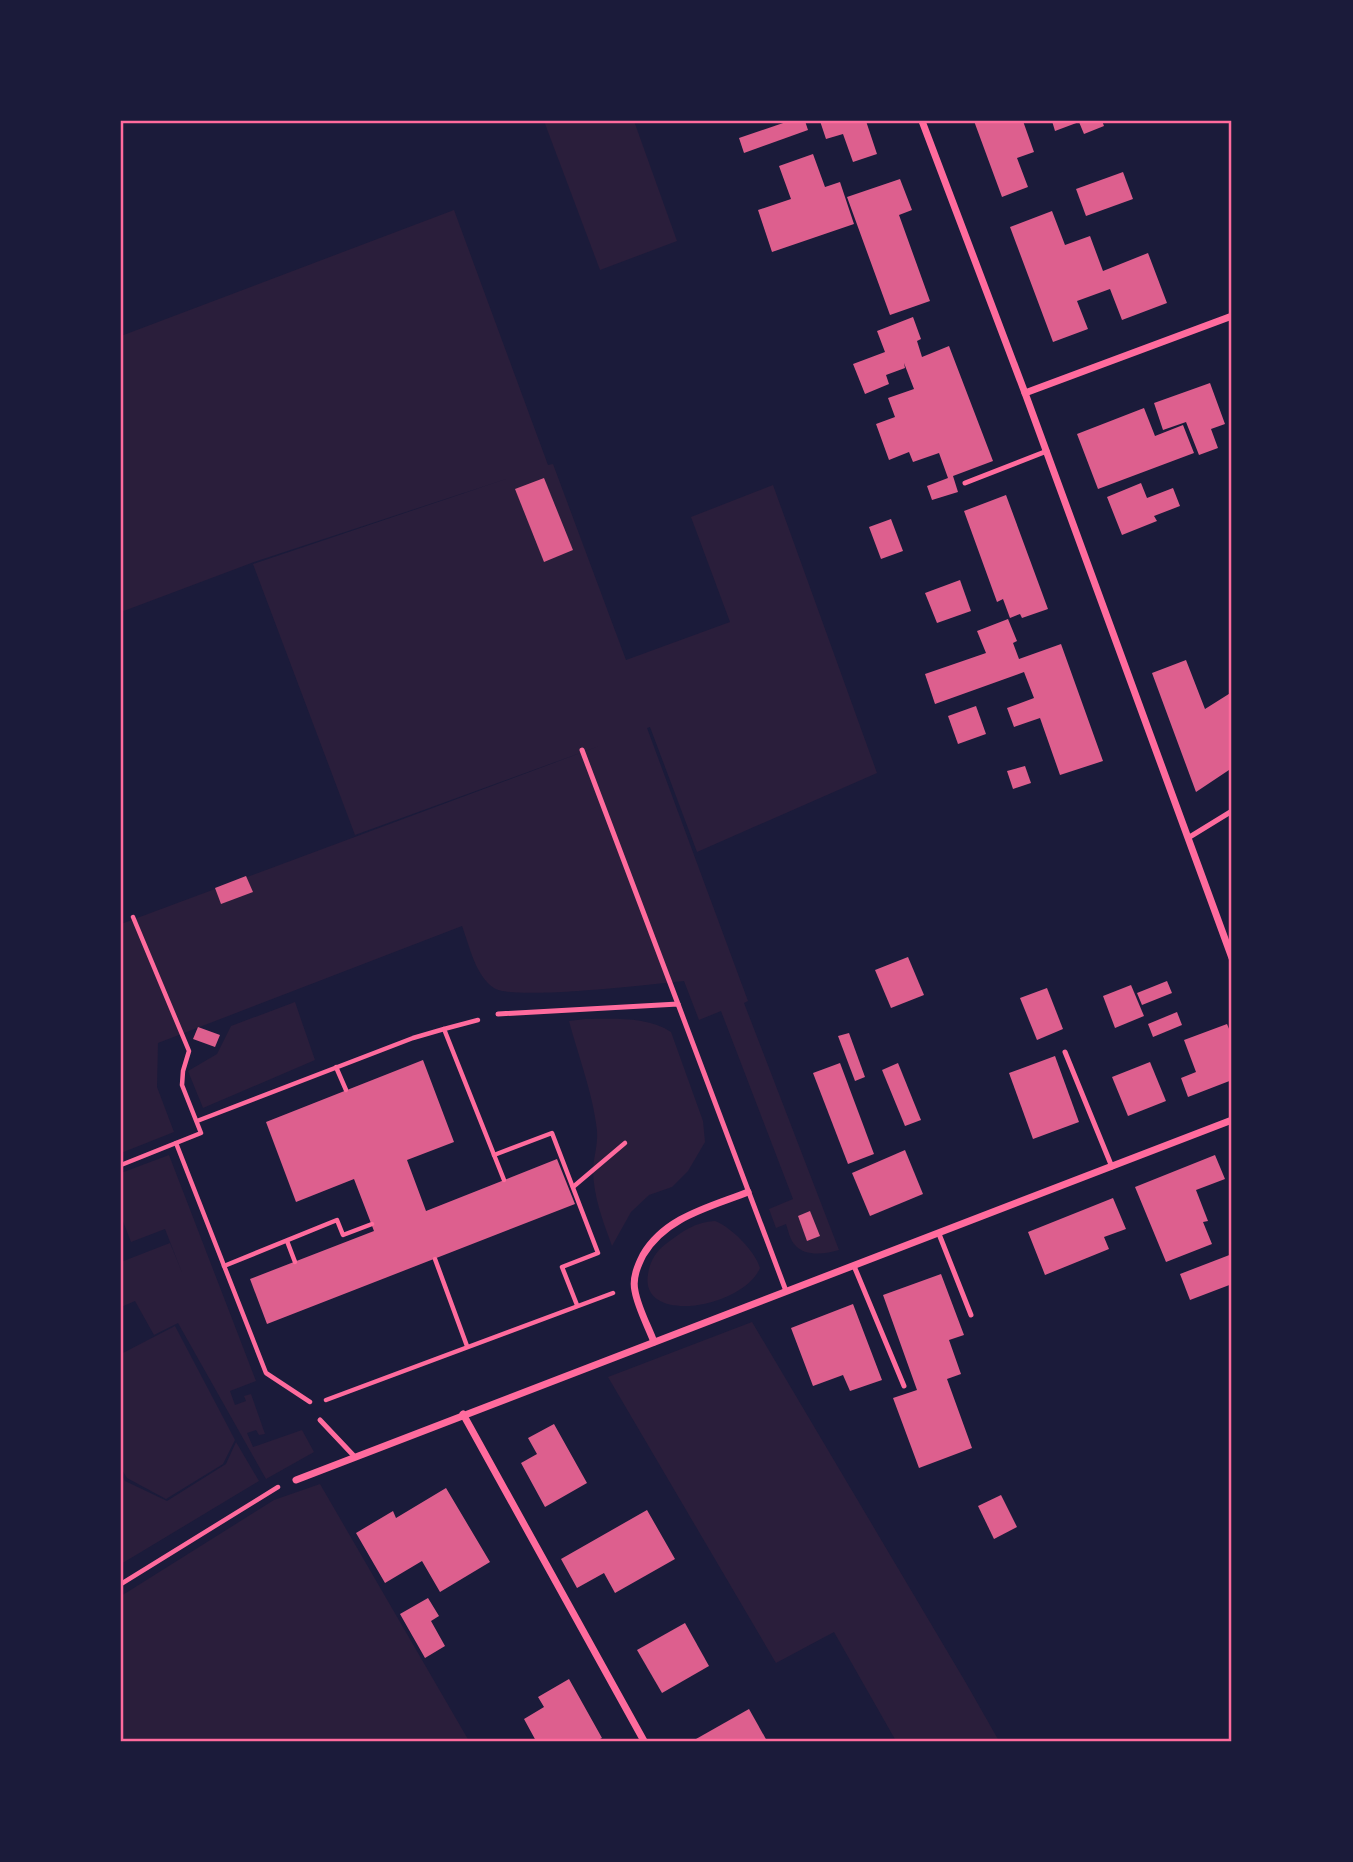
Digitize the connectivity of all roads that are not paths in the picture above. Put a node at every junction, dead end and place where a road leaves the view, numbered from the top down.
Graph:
1 (922, 121) edge
2 (1232, 316) edge
3 (1025, 393) junction
4 (1047, 452) junction
5 (965, 483) dead end
6 (582, 750) dead end
7 (1232, 811) edge
8 (1188, 838) junction
9 (1232, 958) edge
10 (678, 1004) junction
11 (498, 1014) road end
12 (1065, 1052) dead end
13 (1232, 1120) edge
14 (1112, 1167) junction
15 (748, 1192) junction
16 (939, 1234) junction
17 (854, 1266) junction
18 (786, 1292) junction
19 (971, 1315) dead end
20 (654, 1342) junction
21 (904, 1385) dead end
22 (463, 1414) junction
23 (320, 1420) dead end
24 (354, 1456) junction
25 (296, 1480) road end
26 (645, 1741) edge

1 - 3 street
2 - 3 street
3 - 4 street
4 - 5 lane
4 - 8 street
6 - 10 lane
7 - 8 lane
8 - 9 street
10 - 11 lane
10 - 15 lane
12 - 14 lane
13 - 14 street
14 - 16 street
15 - 18 lane
15 - 20 street
16 - 17 street
16 - 19 lane
17 - 18 street
17 - 21 lane
18 - 20 street
20 - 22 street
22 - 24 street
22 - 26 street
23 - 24 lane
24 - 25 street

